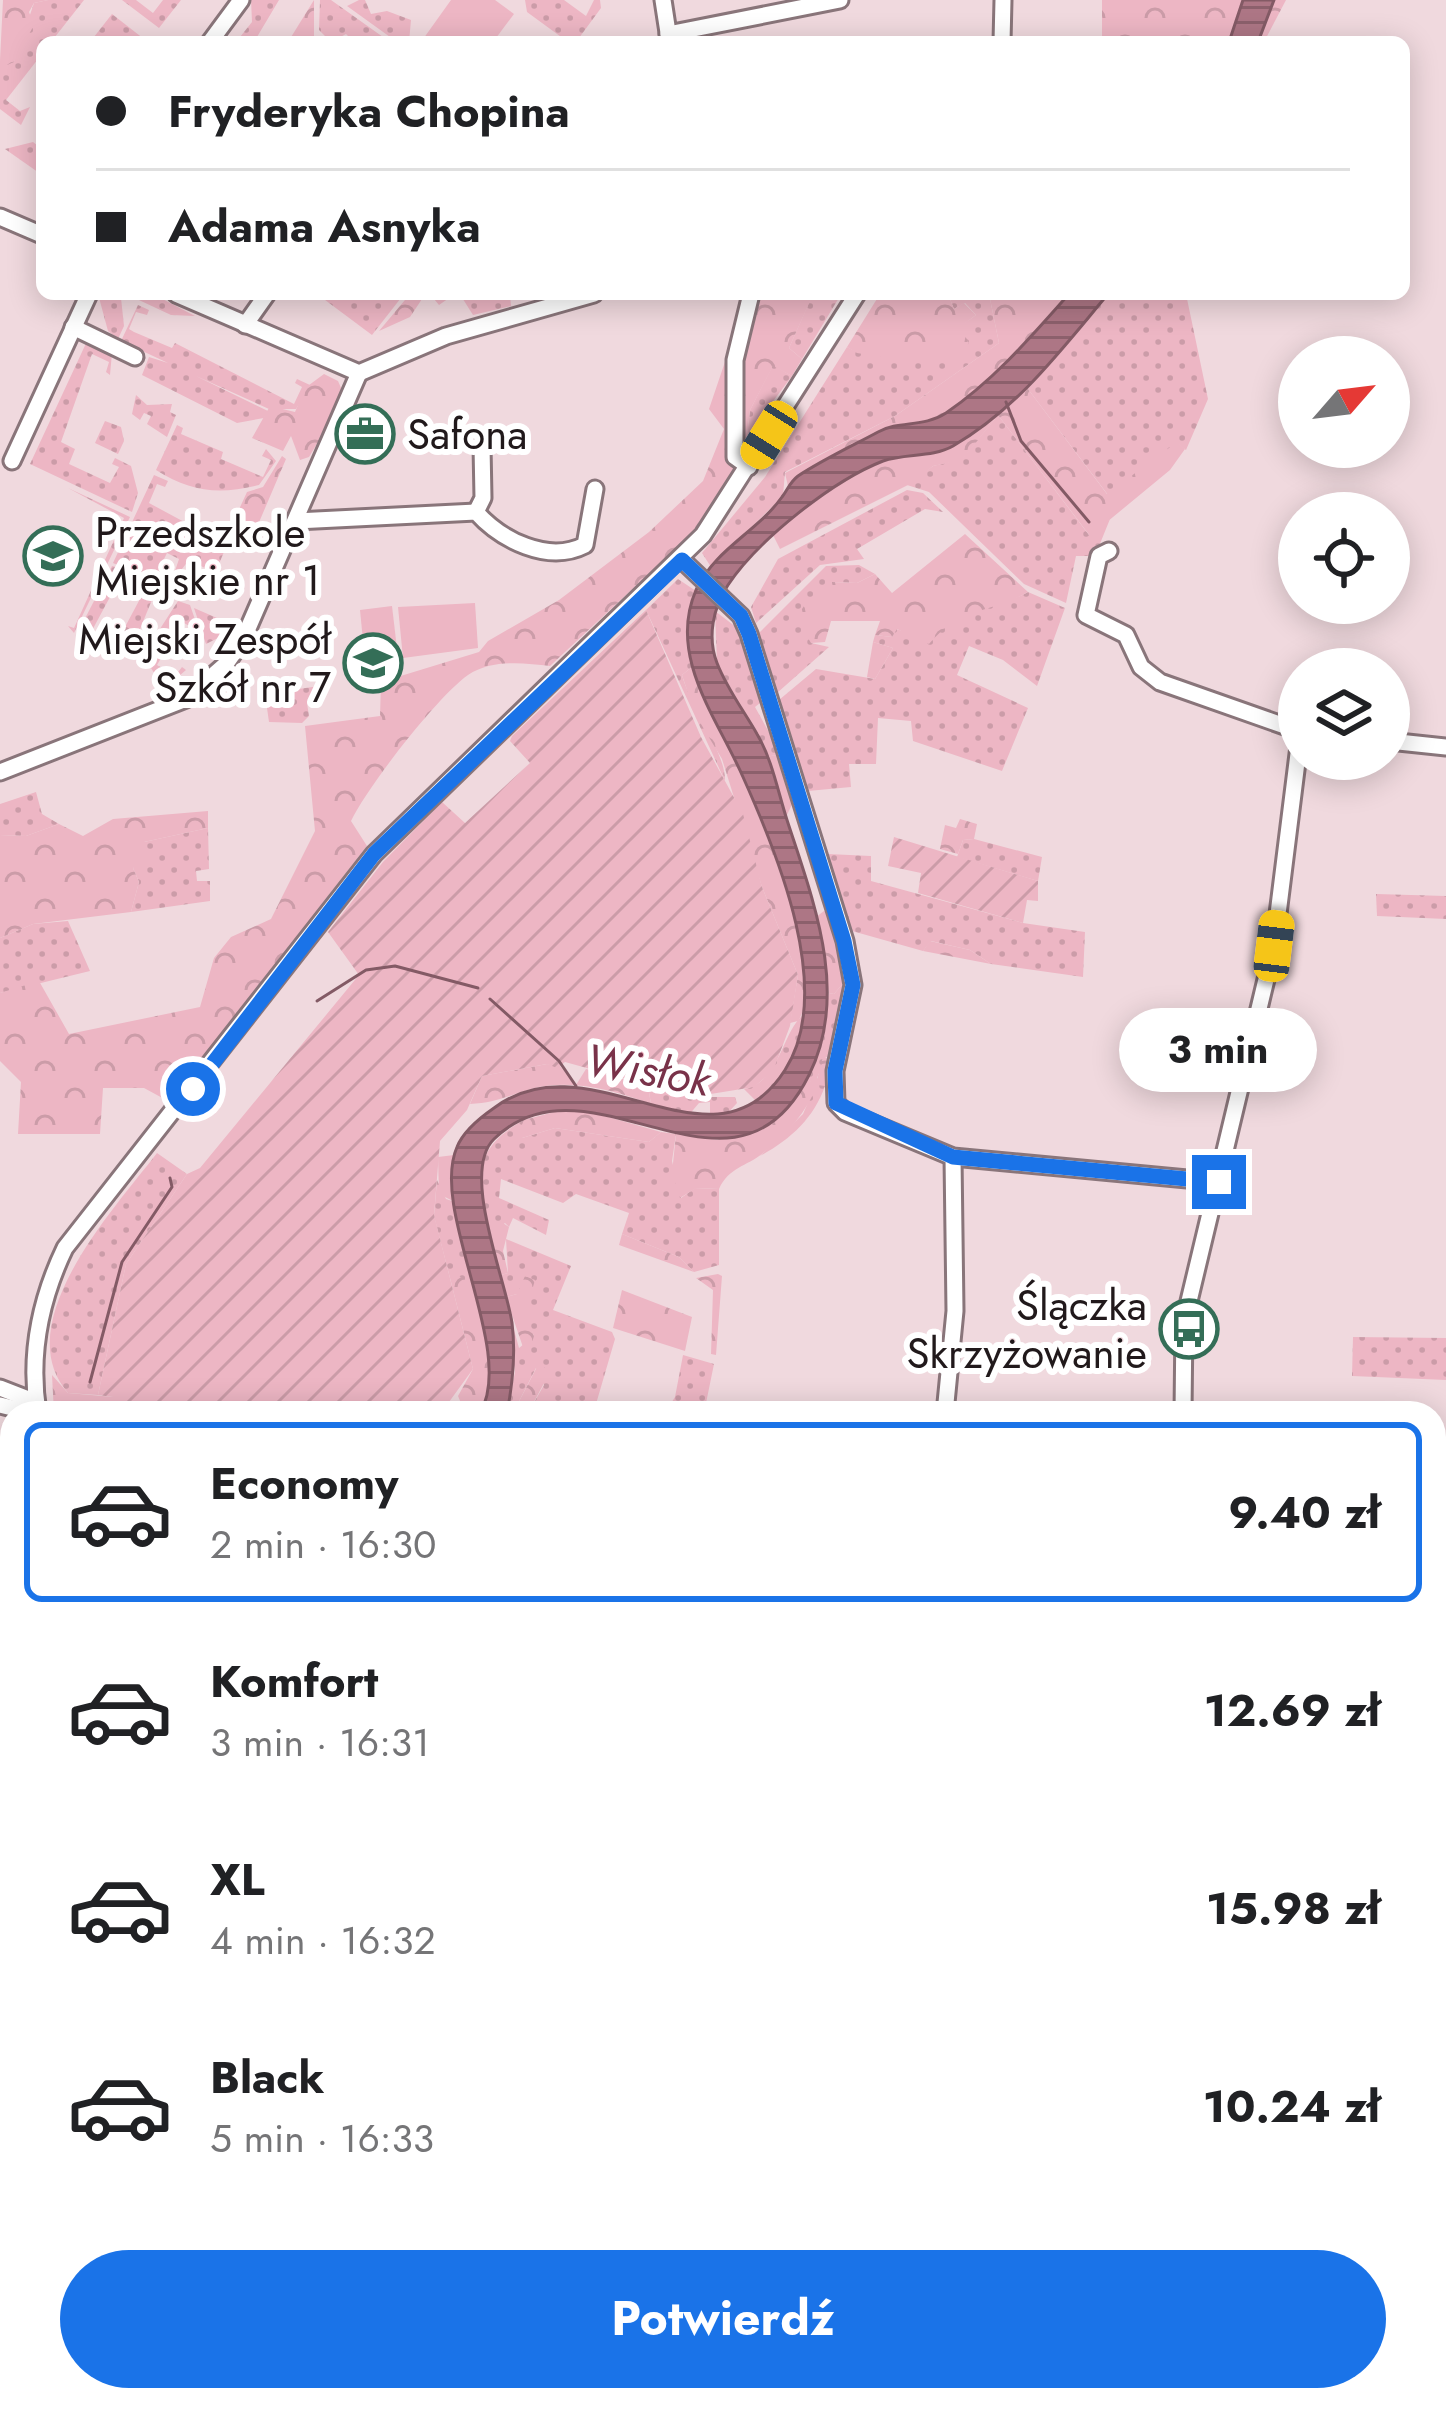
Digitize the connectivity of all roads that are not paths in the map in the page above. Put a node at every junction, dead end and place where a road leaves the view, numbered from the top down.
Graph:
1 (241, 0) edge
2 (663, 0) edge
3 (840, 0) edge
4 (1003, 0) edge
5 (214, 36) edge
6 (669, 36) edge
7 (678, 36) edge
8 (1001, 36) edge
9 (0, 217) edge
10 (36, 232) edge
11 (86, 300) edge
12 (189, 300) edge
13 (263, 300) edge
14 (573, 300) edge
15 (750, 300) edge
16 (853, 300) edge
17 (244, 325) junction
18 (73, 327) junction
19 (135, 357) dead end
20 (358, 374) junction
21 (482, 446) dead end
22 (12, 461) dead end
23 (749, 467) junction
24 (595, 489) dead end
25 (476, 512) junction
26 (296, 521) junction
27 (1109, 551) dead end
28 (686, 563) junction
29 (1278, 723) edge
30 (1410, 743) edge
31 (1446, 747) edge
32 (0, 772) edge
33 (1295, 780) edge
34 (953, 1157) junction
35 (1219, 1182) junction
36 (35, 1365) junction
37 (7, 1389) edge
38 (26, 1401) edge
39 (946, 1401) edge
40 (1183, 1401) edge

1 - 5 street
2 - 6 street
3 - 7 street
4 - 8 street
9 - 10 street
11 - 18 street
12 - 17 street
13 - 17 street
14 - 20 street
15 - 23 street
16 - 23 street
17 - 20 street
18 - 19 street
18 - 22 street
20 - 26 street
21 - 25 street
23 - 28 street
24 - 25 street
25 - 26 street
26 - 32 street
27 - 29 street
28 - 34 street
28 - 36 street
30 - 31 street
33 - 35 street
34 - 35 street
34 - 39 street
35 - 40 street
36 - 37 street
36 - 38 street

